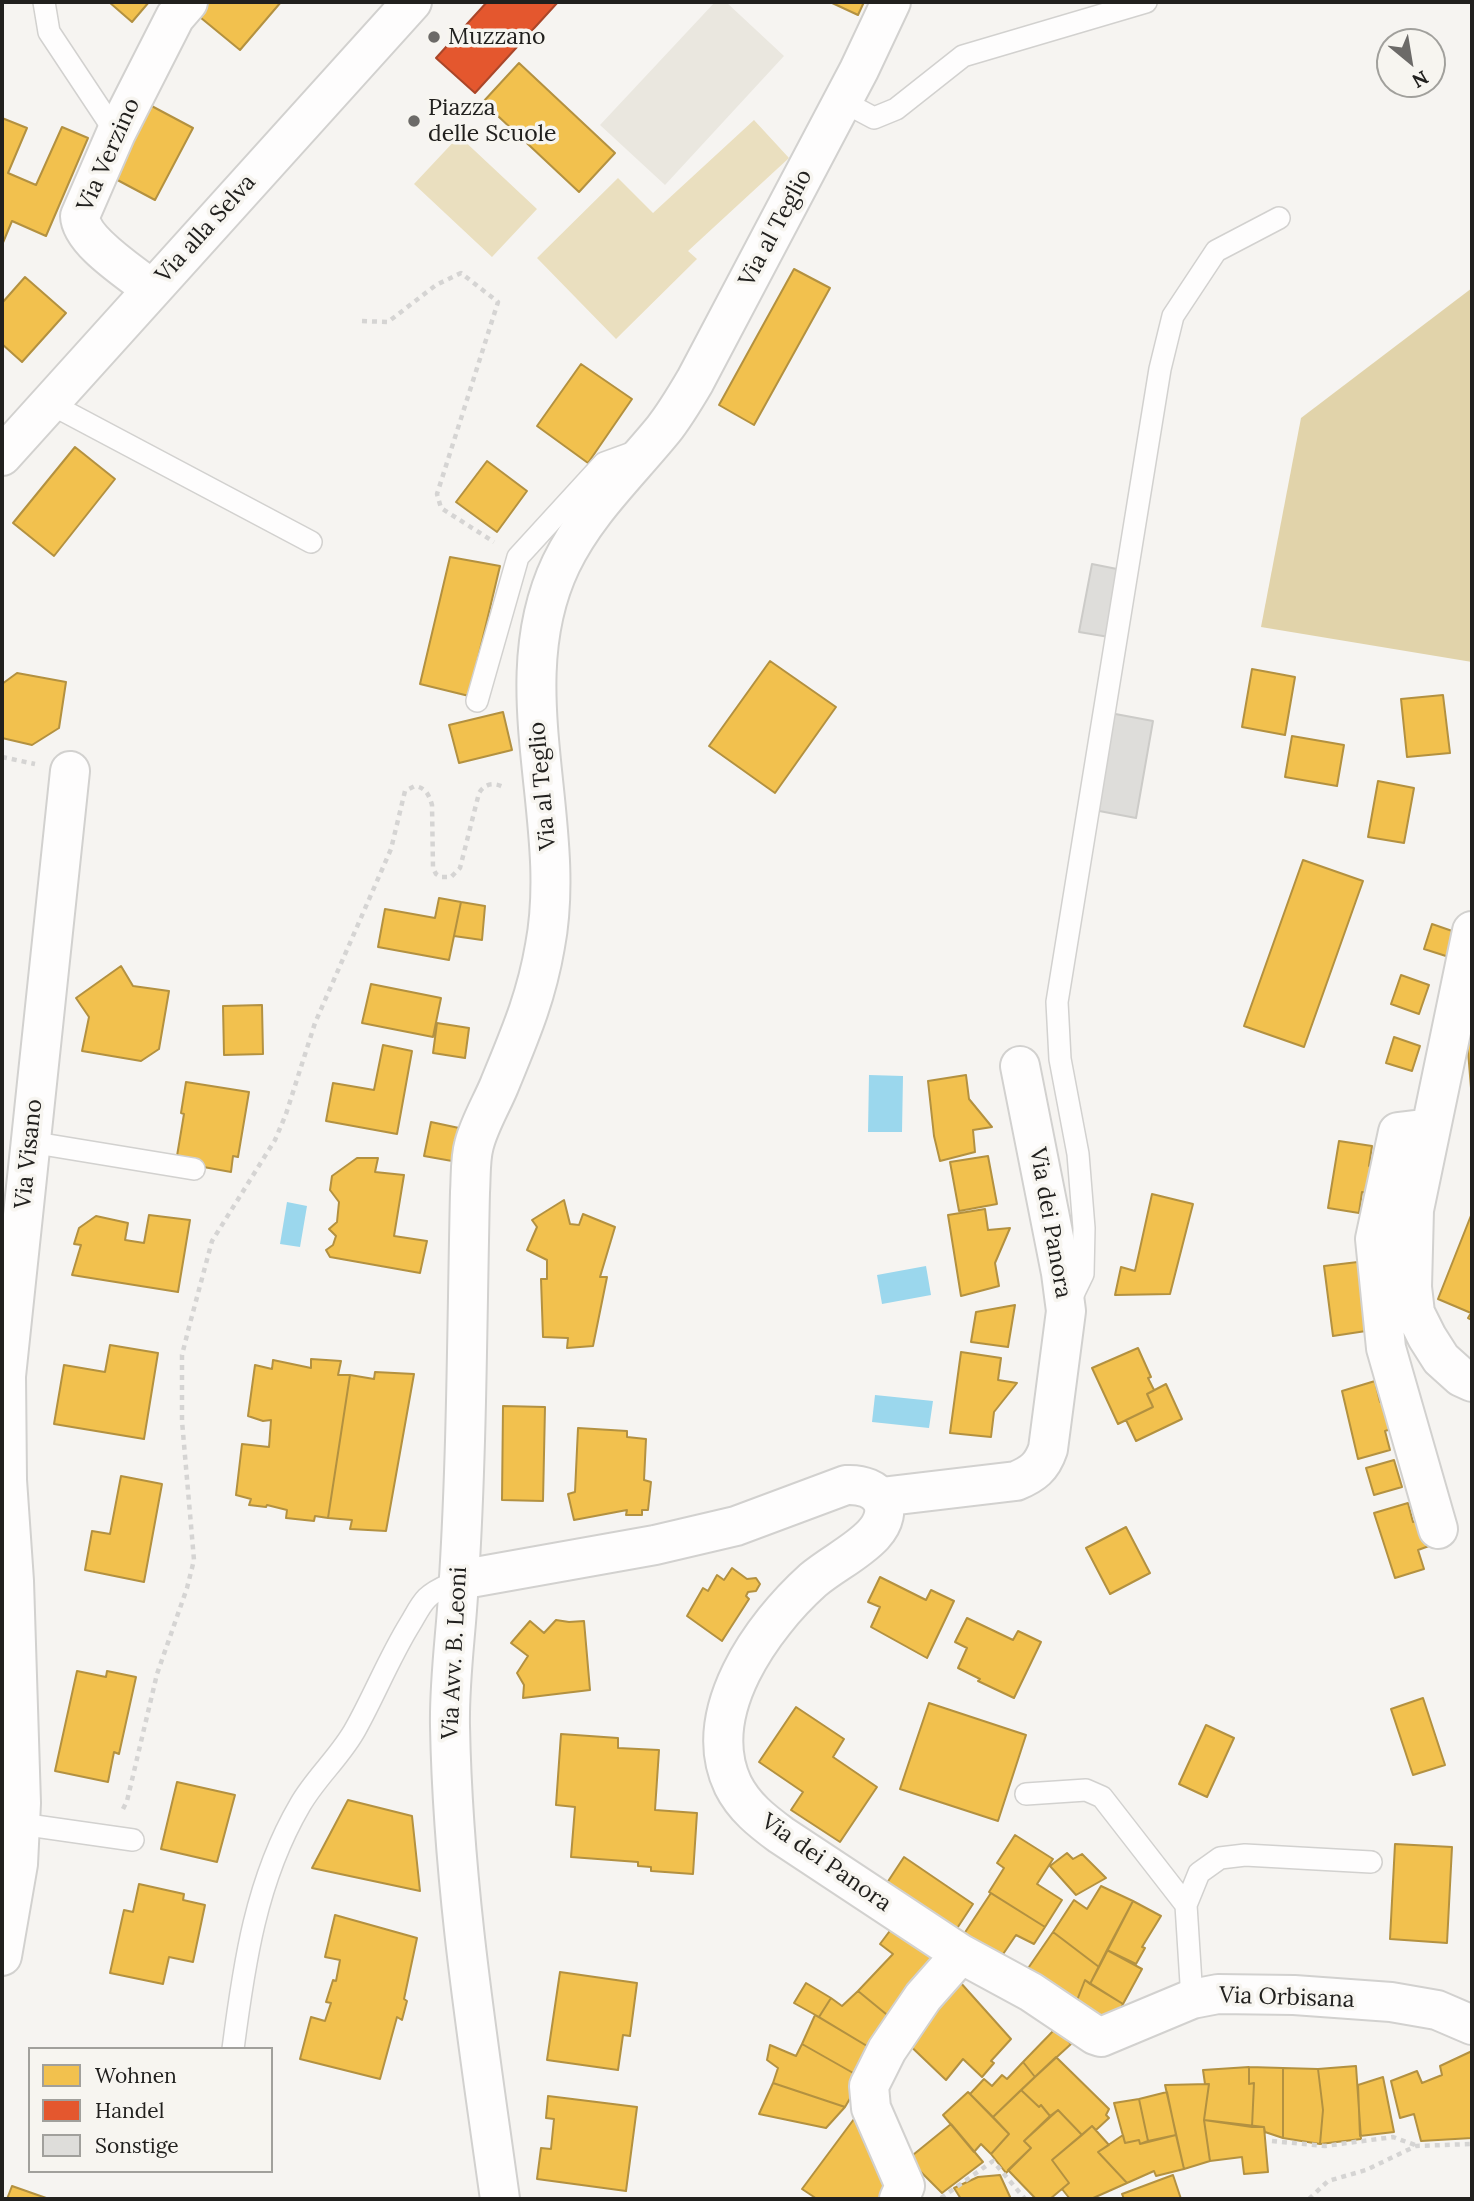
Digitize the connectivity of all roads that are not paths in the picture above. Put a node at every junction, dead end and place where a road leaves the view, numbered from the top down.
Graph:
1 (44, 2) edge
2 (188, 2) edge
3 (412, 2) edge
4 (891, 2) edge
5 (1146, 2) edge
6 (842, 101) junction
7 (116, 133) junction
8 (1279, 218) dead end
9 (152, 289) junction
10 (49, 403) junction
11 (649, 447) junction
12 (2, 456) edge
13 (311, 542) dead end
14 (477, 701) dead end
15 (70, 771) dead end
16 (1472, 931) edge
17 (1020, 1066) dead end
18 (1431, 1128) junction
19 (30, 1142) junction
20 (474, 1145) joint
21 (194, 1169) dead end
22 (1066, 1311) junction
23 (1472, 1382) edge
24 (881, 1497) junction
25 (1438, 1529) dead end
26 (8, 1580) edge
27 (459, 1580) junction
28 (1026, 1794) dead end
29 (21, 1824) junction
30 (133, 1840) dead end
31 (1371, 1862) dead end
32 (1186, 1905) junction
33 (961, 1954) junction
34 (2, 1956) edge
35 (1192, 1998) junction
36 (1472, 2025) edge
37 (233, 2047) edge
38 (902, 2193) edge
39 (500, 2199) edge

1 - 7 lane
2 - 7 street, Via Verzino
3 - 9 street, Via alla Selva
4 - 6 street, Via al Teglio
5 - 6 lane
6 - 11 street, Via al Teglio
7 - 9 street, Via Verzino
8 - 22 lane
9 - 10 street, Via alla Selva
10 - 12 street, Via alla Selva
10 - 13 lane
11 - 14 lane
11 - 20 street, Via al Teglio
15 - 19 street, Via Visano
16 - 18 street
17 - 22 street, Via dei Panora
18 - 23 street
18 - 25 street
19 - 21 lane
19 - 26 street, Via Visano
20 - 27 street, Via Avv. B. Leoni
22 - 24 street, Via dei Panora
24 - 27 street, Via dei Panora
24 - 33 street, Via dei Panora
26 - 29 street, Via Visano
27 - 37 lane
27 - 39 street, Via Avv. B. Leoni
28 - 32 lane
29 - 30 lane
29 - 34 street, Via Visano
31 - 32 lane
32 - 35 lane
33 - 35 street, Via Orbisana
33 - 38 street
35 - 36 street, Via Orbisana

